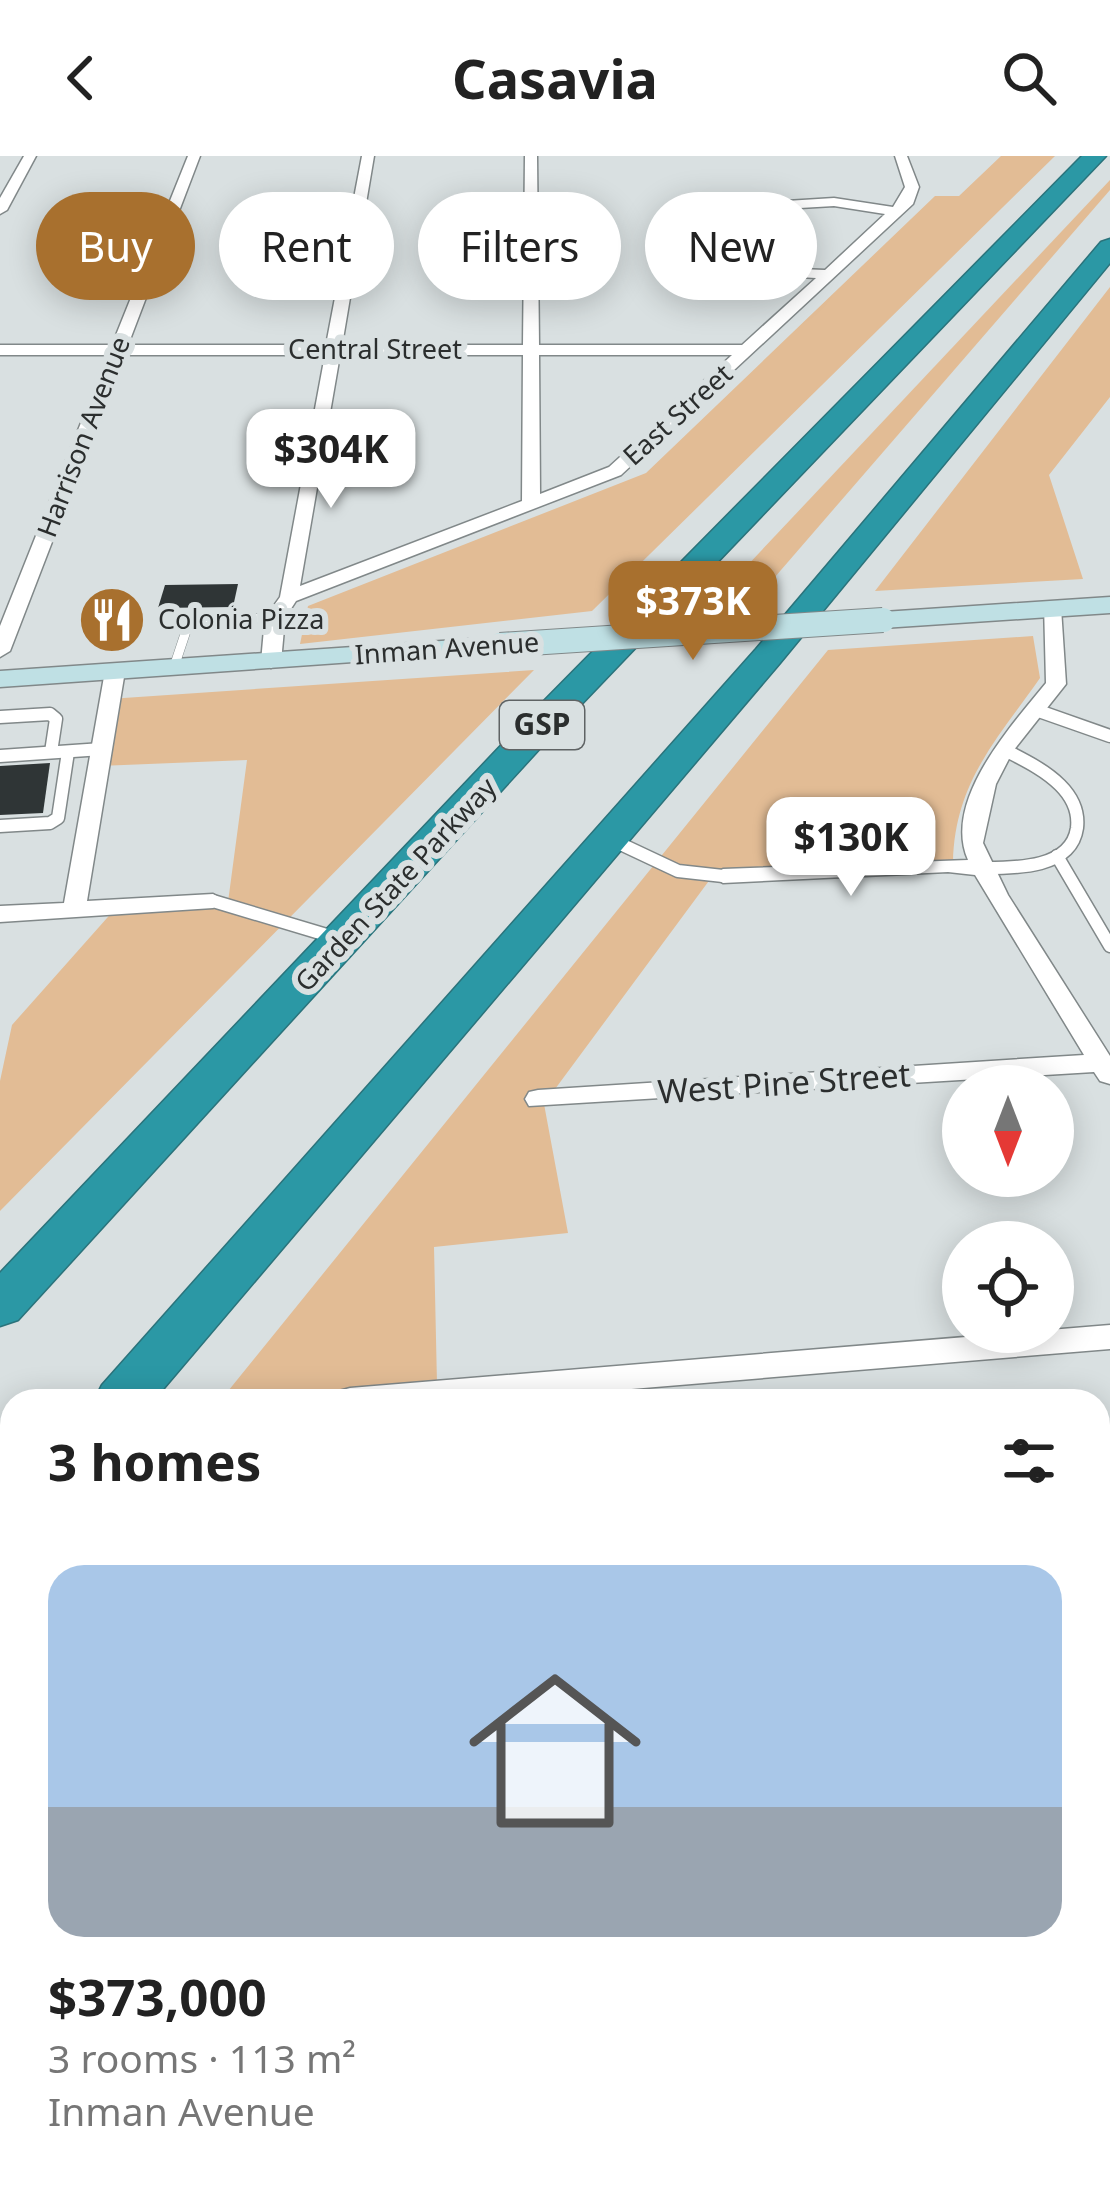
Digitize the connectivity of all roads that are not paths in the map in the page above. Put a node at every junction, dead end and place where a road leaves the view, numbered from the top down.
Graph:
1 (30, 156) edge
2 (194, 156) edge
3 (368, 156) edge
4 (531, 156) edge
5 (902, 156) edge
6 (1094, 156) edge
7 (817, 203) edge
8 (0, 210) edge
9 (896, 212) junction
10 (1110, 247) edge
11 (817, 274) edge
12 (826, 274) junction
13 (0, 350) edge
14 (118, 350) junction
15 (332, 350) junction
16 (531, 350) junction
17 (750, 350) junction
18 (532, 504) junction
19 (289, 597) junction
20 (1110, 604) edge
21 (1051, 608) junction
22 (275, 618) junction
23 (1, 644) edge
24 (271, 662) junction
25 (174, 668) junction
26 (115, 671) junction
27 (0, 680) edge
28 (1036, 710) junction
29 (0, 717) edge
30 (1110, 736) edge
31 (102, 749) junction
32 (1003, 749) junction
33 (51, 752) junction
34 (68, 752) junction
35 (0, 756) edge
36 (0, 826) edge
37 (610, 839) junction
38 (1058, 856) junction
39 (980, 868) junction
40 (723, 876) joint
41 (213, 902) joint
42 (74, 910) junction
43 (0, 914) edge
44 (344, 941) junction
45 (1110, 946) edge
46 (1106, 1070) edge
47 (538, 1100) dead end
48 (0, 1306) edge
49 (1110, 1336) edge
50 (131, 1389) edge
51 (481, 1389) edge

1 - 8 street
2 - 14 street, Harrison Avenue
3 - 15 street
4 - 16 street
5 - 9 street
6 - 44 highway, Garden State Parkway / GSP
7 - 9 street
9 - 12 street, East Street
10 - 37 highway
11 - 12 street
12 - 17 street, East Street
13 - 14 street, Central Street
14 - 15 street, Central Street
14 - 23 street, Harrison Avenue
15 - 16 street, Central Street
15 - 19 street
16 - 17 street, Central Street
16 - 18 street
17 - 18 street, East Street
18 - 19 street, East Street
19 - 22 street
20 - 21 main road, Inman Avenue
21 - 24 main road, Inman Avenue, bridge
21 - 28 street
22 - 24 street
22 - 25 lane
24 - 25 main road, Inman Avenue
25 - 26 main road, Inman Avenue
26 - 27 main road, Inman Avenue
26 - 31 street
28 - 30 lane
28 - 32 street
29 - 33 lane
31 - 34 lane
31 - 42 street
32 - 38 lane
32 - 39 street
33 - 34 lane
33 - 35 lane
34 - 36 lane
37 - 40 lane
37 - 50 highway
38 - 39 lane
38 - 45 lane
39 - 40 street
39 - 46 street
41 - 42 street
41 - 44 lane
42 - 43 street
44 - 48 highway, Garden State Parkway / GSP
46 - 47 street, West Pine Street
49 - 51 street

